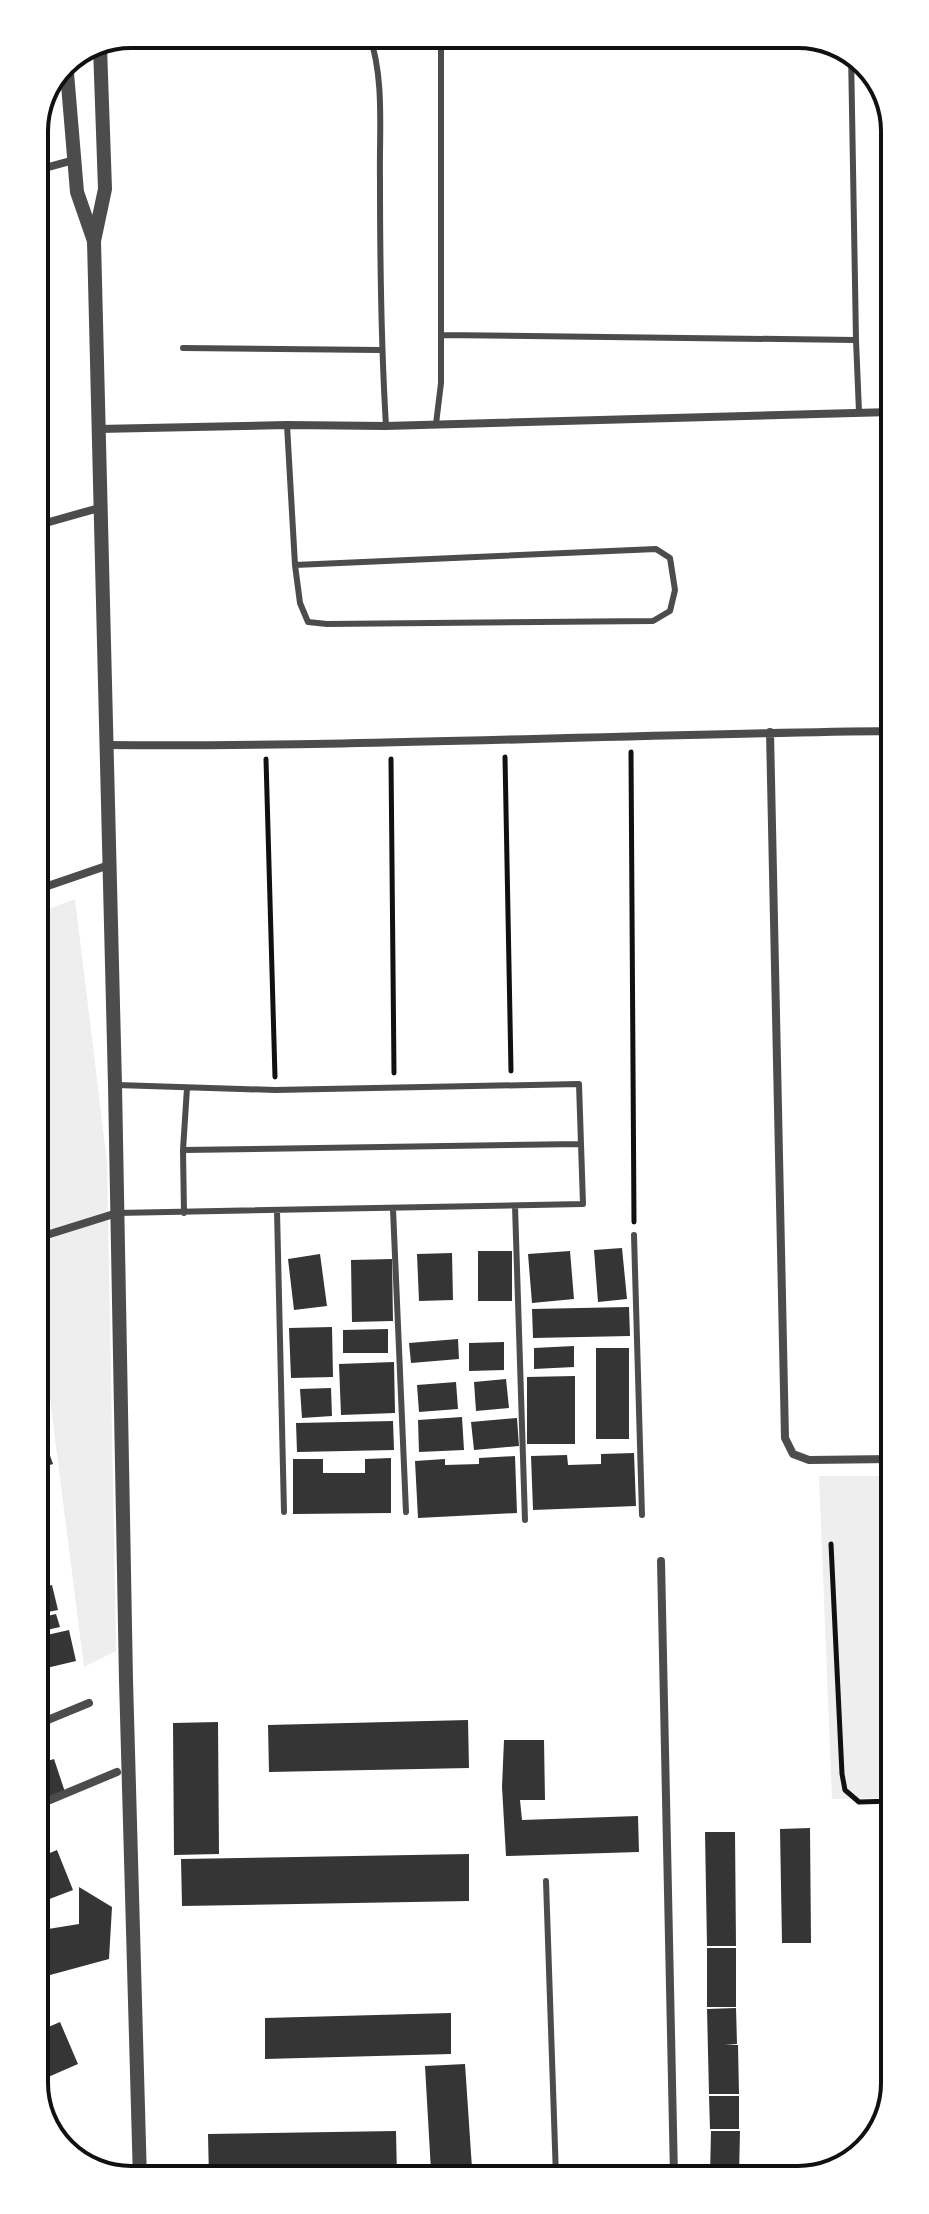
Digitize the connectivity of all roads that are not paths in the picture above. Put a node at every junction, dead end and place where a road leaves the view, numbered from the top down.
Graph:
1 (374, 48) edge
2 (441, 48) edge
3 (100, 54) edge
4 (851, 68) edge
5 (67, 78) edge
6 (74, 160) junction
7 (48, 167) edge
8 (94, 241) junction
9 (441, 335) junction
10 (856, 340) junction
11 (183, 348) dead end
12 (381, 350) junction
13 (859, 412) junction
14 (881, 412) edge
15 (436, 424) junction
16 (287, 425) junction
17 (386, 426) junction
18 (98, 429) junction
19 (99, 508) junction
20 (48, 522) edge
21 (295, 565) junction
22 (881, 731) edge
23 (770, 732) junction
24 (107, 745) junction
25 (109, 865) junction
26 (48, 886) edge
27 (115, 1085) junction
28 (187, 1088) junction
29 (581, 1144) junction
30 (183, 1150) junction
31 (515, 1206) junction
32 (393, 1209) junction
33 (277, 1211) junction
34 (117, 1213) junction
35 (184, 1213) junction
36 (48, 1235) edge
37 (634, 1235) road end
38 (881, 1459) edge
39 (284, 1512) dead end
40 (406, 1512) dead end
41 (642, 1515) dead end
42 (525, 1520) dead end
43 (661, 1561) dead end
44 (89, 1703) dead end
45 (48, 1716) edge
46 (117, 1772) dead end
47 (48, 1801) edge
48 (546, 1881) dead end
49 (140, 2166) edge
50 (556, 2166) edge
51 (674, 2166) edge

1 - 12 lane
2 - 9 lane
3 - 8 street
4 - 10 lane
5 - 6 street
6 - 7 street
6 - 8 street
8 - 18 street
9 - 10 lane
9 - 15 lane
10 - 13 lane
11 - 12 lane
12 - 17 lane
13 - 14 street
13 - 15 street
15 - 17 street
16 - 17 street
16 - 18 street
16 - 21 lane
18 - 19 street
19 - 20 street
19 - 24 street
21 - 21 lane
22 - 23 street
23 - 24 street
23 - 38 street
24 - 25 street
25 - 26 street
25 - 27 street
27 - 28 lane
27 - 34 street
28 - 29 lane
28 - 30 lane
29 - 30 lane
29 - 31 lane
30 - 35 lane
31 - 32 lane
31 - 42 lane
32 - 33 lane
32 - 40 lane
33 - 35 lane
33 - 39 lane
34 - 35 lane
34 - 36 street
34 - 49 street
37 - 41 lane
43 - 51 street
44 - 45 street
46 - 47 street
48 - 50 lane

